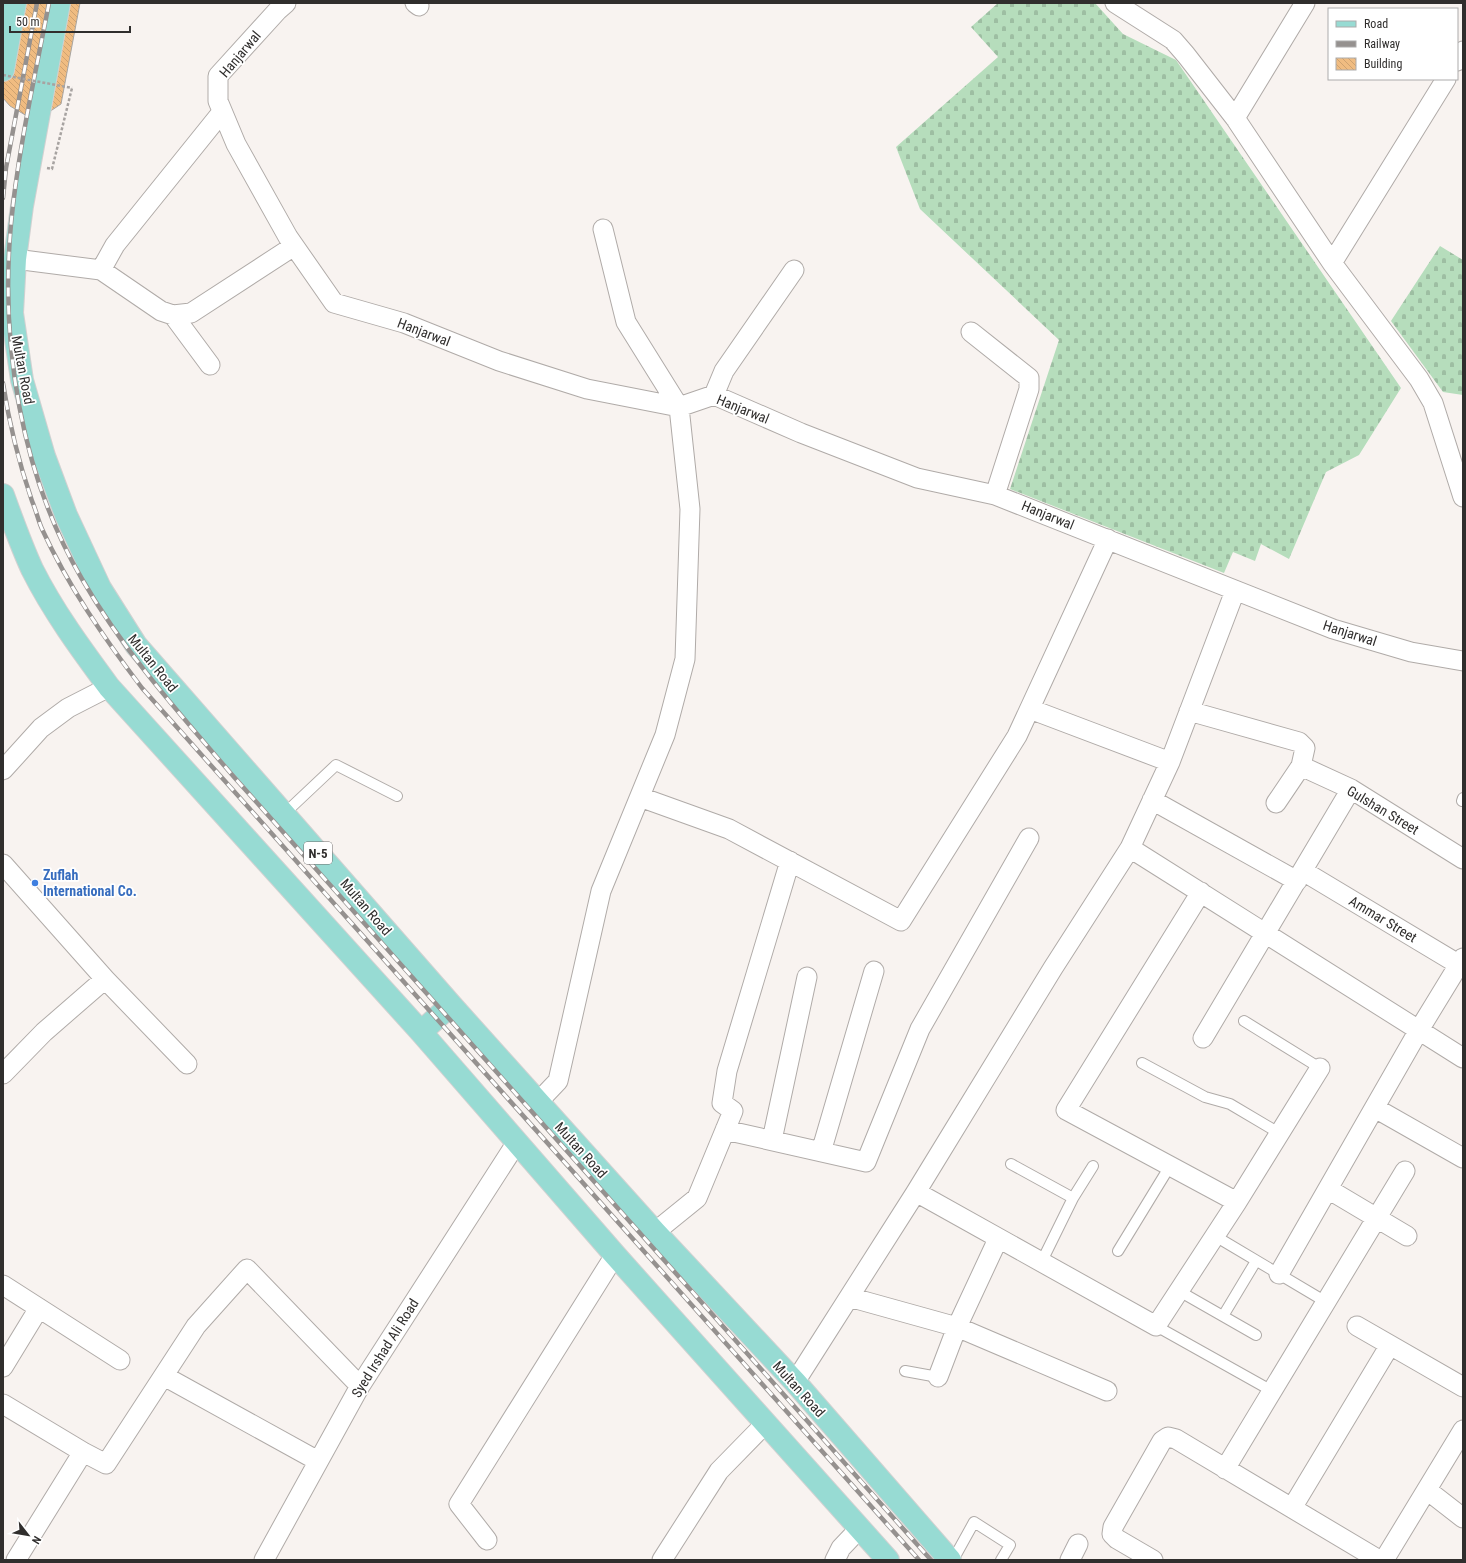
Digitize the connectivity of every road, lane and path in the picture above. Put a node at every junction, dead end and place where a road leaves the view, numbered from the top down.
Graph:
1 (15, 3) edge
2 (59, 3) edge
3 (286, 3) edge
4 (1116, 3) edge
5 (1305, 3) edge
6 (1136, 8) edge
7 (3, 70) edge
8 (3, 75) edge
9 (1445, 80) edge
10 (222, 112) junction
11 (1235, 118) junction
12 (56, 155) dead end
13 (603, 229) dead end
14 (294, 246) junction
15 (16, 259) junction
16 (1332, 262) junction
17 (101, 270) junction
18 (794, 270) dead end
19 (173, 315) junction
20 (972, 332) dead end
21 (210, 364) dead end
22 (714, 395) junction
23 (679, 407) junction
24 (995, 494) junction
25 (3, 495) edge
26 (1463, 497) edge
27 (1108, 539) junction
28 (1235, 591) junction
29 (1463, 661) edge
30 (109, 687) junction
31 (1030, 709) junction
32 (1189, 711) junction
33 (1170, 762) junction
34 (1301, 766) junction
35 (3, 770) edge
36 (1351, 789) junction
37 (397, 796) dead end
38 (640, 797) junction
39 (1152, 800) junction
40 (1276, 803) dead end
41 (284, 814) junction
42 (1028, 838) dead end
43 (1130, 848) junction
44 (1463, 859) edge
45 (790, 862) junction
46 (3, 864) edge
47 (1300, 876) junction
48 (1201, 892) junction
49 (1266, 933) junction
50 (1462, 963) edge
51 (874, 971) dead end
52 (807, 977) dead end
53 (105, 979) junction
54 (451, 1005) junction
55 (1244, 1021) dead end
56 (1419, 1030) junction
57 (421, 1032) junction
58 (1203, 1038) dead end
59 (1463, 1058) edge
60 (1142, 1063) dead end
61 (186, 1064) dead end
62 (1320, 1068) joint
63 (3, 1074) edge
64 (538, 1102) junction
65 (1375, 1108) junction
66 (725, 1130) junction
67 (1279, 1133) junction
68 (772, 1140) junction
69 (517, 1142) junction
70 (821, 1152) junction
71 (1463, 1158) edge
72 (1012, 1164) dead end
73 (1093, 1166) dead end
74 (1170, 1166) junction
75 (1405, 1171) dead end
76 (1328, 1189) junction
77 (916, 1192) junction
78 (1073, 1198) junction
79 (1237, 1202) junction
80 (1376, 1218) junction
81 (655, 1232) junction
82 (1214, 1236) junction
83 (1407, 1236) dead end
84 (998, 1239) junction
85 (1118, 1251) dead end
86 (615, 1255) junction
87 (1256, 1261) junction
88 (1041, 1263) junction
89 (1279, 1274) junction
90 (3, 1285) edge
91 (1179, 1291) junction
92 (849, 1297) junction
93 (1326, 1302) junction
94 (40, 1308) junction
95 (1223, 1316) junction
96 (1156, 1326) junction
97 (1357, 1326) dead end
98 (957, 1327) junction
99 (1256, 1335) dead end
100 (1390, 1345) junction
101 (120, 1360) dead end
102 (3, 1367) edge
103 (905, 1371) dead end
104 (164, 1376) junction
105 (938, 1378) joint
106 (795, 1382) junction
107 (360, 1386) junction
108 (1463, 1387) edge
109 (1107, 1391) dead end
110 (1272, 1391) junction
111 (3, 1404) edge
112 (766, 1423) junction
113 (1463, 1430) edge
114 (83, 1452) junction
115 (318, 1461) junction
116 (1225, 1469) junction
117 (1427, 1490) junction
118 (1292, 1508) junction
119 (1463, 1518) edge
120 (860, 1528) junction
121 (487, 1540) dead end
122 (1147, 1558) edge
123 (16, 1560) edge
124 (264, 1560) edge
125 (662, 1560) edge
126 (835, 1560) edge
127 (888, 1560) edge
128 (950, 1560) edge
129 (953, 1560) edge
130 (1001, 1560) edge
131 (1379, 1560) edge
132 (1384, 1560) edge

1 - 7 main road
2 - 15 main road, Multan Road / N-5
3 - 10 street, Hanjarwal
4 - 6 street
5 - 11 street
6 - 11 street
8 - 12 path, bridge
9 - 16 street
10 - 14 street, Hanjarwal
10 - 17 street
11 - 16 street
13 - 23 street
14 - 19 street
14 - 23 street, Hanjarwal
15 - 17 street
15 - 41 main road, Multan Road / N-5
16 - 26 street
17 - 19 street
18 - 22 street
19 - 21 street
20 - 24 street
22 - 23 street, Hanjarwal
22 - 24 street, Hanjarwal
23 - 38 street
24 - 27 street, Hanjarwal
25 - 30 main road
27 - 28 street, Hanjarwal
27 - 31 street
28 - 29 street, Hanjarwal
28 - 32 street
30 - 35 street
30 - 57 main road
31 - 33 street
31 - 45 street
32 - 33 street
32 - 34 street
33 - 39 street
34 - 36 street, Gulshan Street
34 - 40 street
36 - 44 street, Gulshan Street
36 - 47 street
37 - 41 lane
38 - 45 street
38 - 64 street
39 - 43 street
39 - 47 street, Ammar Street
41 - 54 main road, Multan Road / N-5
42 - 70 street
43 - 48 street
43 - 77 street
45 - 66 street
46 - 53 street
47 - 49 street
47 - 50 street, Ammar Street
48 - 49 street
48 - 74 street
49 - 56 street
49 - 58 street
50 - 56 street
51 - 70 street
52 - 68 street
53 - 61 street
53 - 63 street
54 - 57 main road
54 - 64 main road, Multan Road / N-5
55 - 62 lane
56 - 59 street
56 - 65 street
57 - 69 main road
60 - 67 lane
62 - 67 street
64 - 81 main road, Multan Road / N-5
65 - 71 street
65 - 76 street
66 - 68 street
66 - 81 street
67 - 79 street
68 - 70 street
69 - 86 main road
69 - 107 street, Syed Irshad Ali Road
72 - 78 lane
73 - 78 lane
74 - 79 street
74 - 85 lane
75 - 80 street
76 - 80 street
76 - 89 street
77 - 84 street
77 - 92 street
78 - 88 lane
79 - 82 street
80 - 83 street
80 - 93 street
81 - 106 main road, Multan Road / N-5
82 - 87 lane
82 - 91 street
84 - 88 street
84 - 98 street
86 - 112 main road
86 - 121 street
87 - 89 lane
87 - 95 lane
88 - 96 street
89 - 93 lane
90 - 94 street
91 - 95 lane
91 - 96 street
92 - 98 street
92 - 106 street
93 - 110 street
94 - 101 street
94 - 102 street
95 - 99 lane
96 - 110 lane
97 - 100 street
98 - 105 street
98 - 109 street
100 - 108 street
100 - 118 street
103 - 105 lane
104 - 107 street
104 - 114 street
104 - 115 street
106 - 128 main road, Multan Road / N-5
107 - 115 street, Syed Irshad Ali Road
110 - 116 street
111 - 114 street
112 - 120 main road
112 - 125 street
113 - 117 street
114 - 123 street
115 - 124 street, Syed Irshad Ali Road
116 - 118 street
116 - 122 street
117 - 119 street
117 - 132 street
118 - 131 street
120 - 126 street
120 - 127 main road
129 - 130 lane

